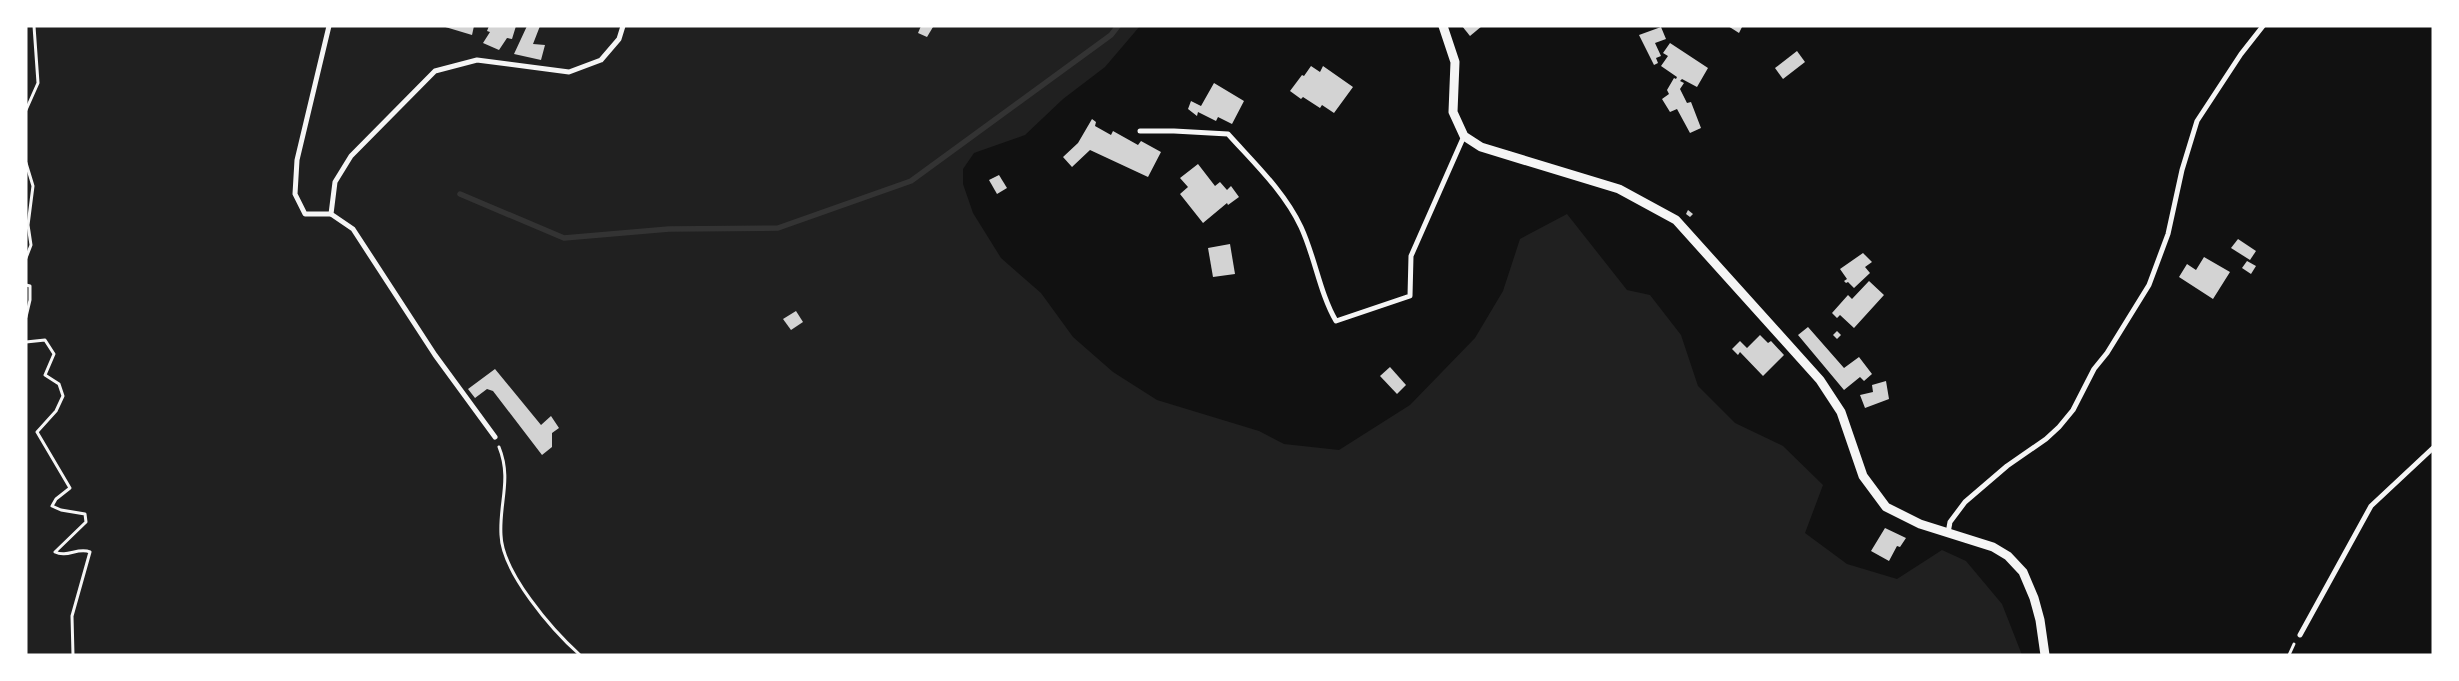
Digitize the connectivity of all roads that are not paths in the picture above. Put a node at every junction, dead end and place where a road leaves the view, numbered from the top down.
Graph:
1 (329, 26) edge
2 (623, 26) edge
3 (1443, 26) edge
4 (2263, 26) edge
5 (1140, 131) dead end
6 (1464, 136) junction
7 (331, 214) junction
8 (494, 437) road end
9 (2433, 448) edge
10 (1948, 533) junction
11 (2300, 635) dead end
12 (2045, 655) edge

1 - 7 street
2 - 7 street
3 - 6 street
4 - 10 street
5 - 6 street
6 - 10 street
7 - 8 street
9 - 11 street
10 - 12 street

